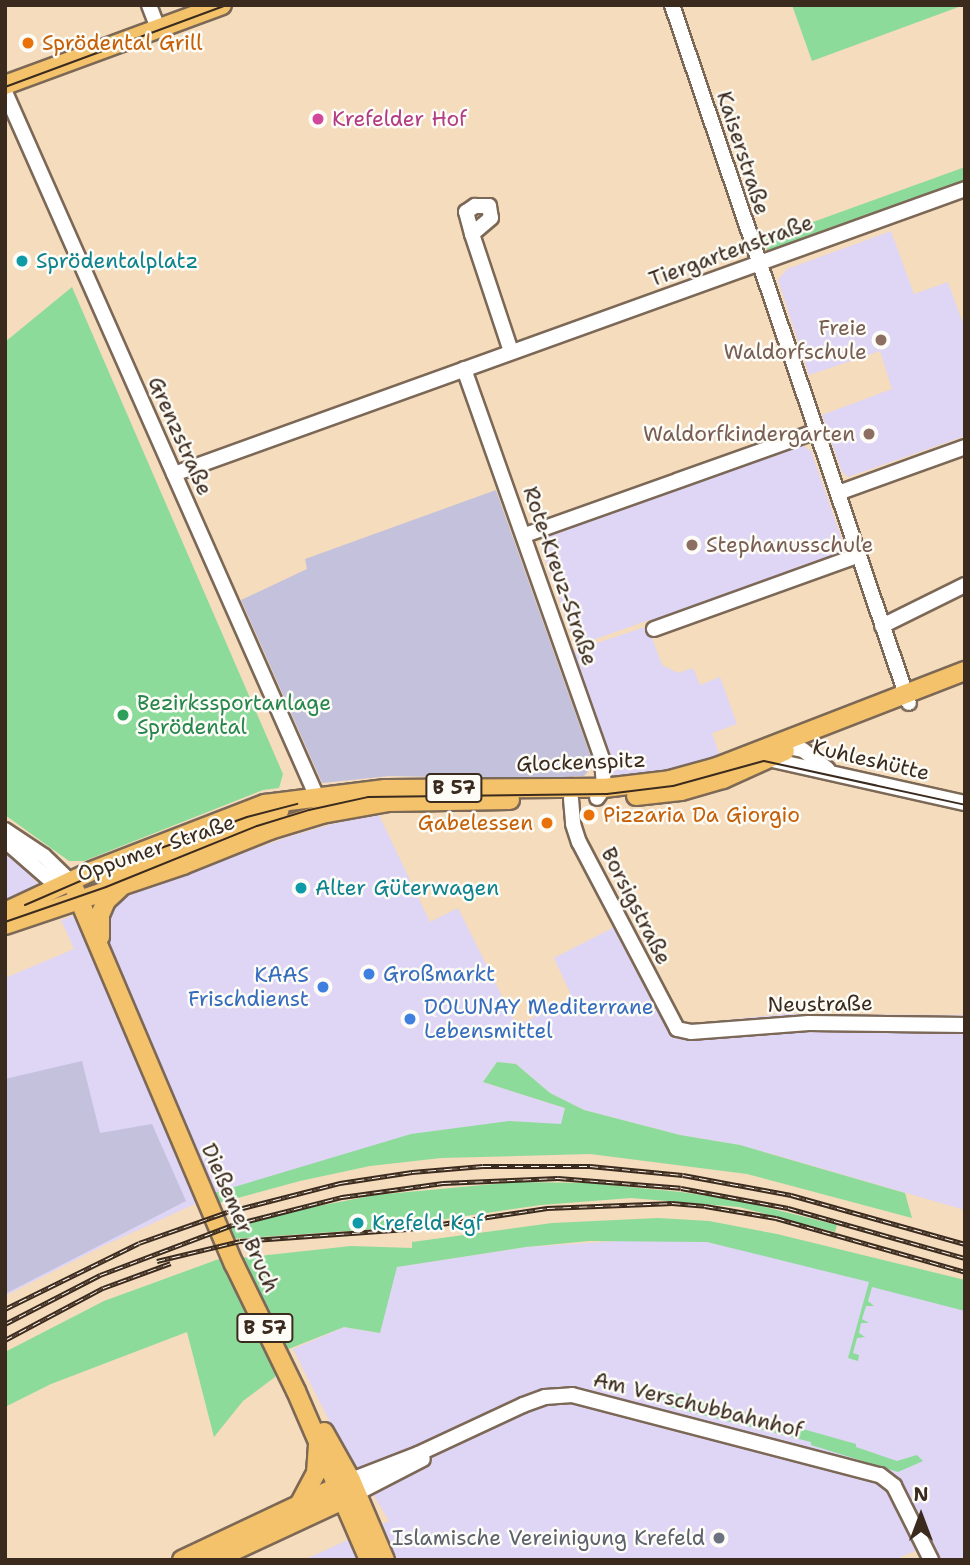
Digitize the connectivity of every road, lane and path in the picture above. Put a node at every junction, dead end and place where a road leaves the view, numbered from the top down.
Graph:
1 (149, 5) edge
2 (222, 5) edge
3 (672, 5) edge
4 (158, 29) junction
5 (5, 85) edge
6 (5, 92) edge
7 (965, 189) edge
8 (472, 234) dead end
9 (757, 263) junction
10 (511, 351) junction
11 (464, 369) junction
12 (817, 431) junction
13 (965, 447) edge
14 (174, 474) junction
15 (838, 493) junction
16 (524, 535) junction
17 (859, 555) junction
18 (965, 585) edge
19 (882, 626) junction
20 (654, 629) dead end
21 (965, 671) edge
22 (965, 682) edge
23 (907, 698) junction
24 (794, 746) junction
25 (766, 754) junction
26 (834, 773) junction
27 (600, 793) junction
28 (571, 799) junction
29 (315, 803) junction
30 (965, 803) edge
31 (5, 830) edge
32 (5, 837) edge
33 (64, 884) junction
34 (126, 884) junction
35 (75, 907) junction
36 (5, 912) edge
37 (5, 925) edge
38 (100, 948) junction
39 (965, 1025) edge
40 (677, 1029) joint
41 (146, 1062) junction
42 (296, 1391) junction
43 (318, 1441) junction
44 (348, 1489) junction
45 (300, 1503) junction
46 (182, 1560) edge
47 (214, 1560) edge
48 (369, 1560) edge
49 (385, 1560) edge
50 (932, 1560) edge

1 - 4 street
2 - 4 main road
3 - 9 street, Kaiserstraße
4 - 5 main road
6 - 14 street, Grenzstraße
7 - 9 street, Tiergartenstraße
8 - 10 street
9 - 10 street, Tiergartenstraße
9 - 12 street, Kaiserstraße
10 - 11 street, Tiergartenstraße
11 - 14 street, Tiergartenstraße
11 - 16 street, Rote-Kreuz-Straße
12 - 15 street, Kaiserstraße
12 - 16 street
13 - 15 street
14 - 29 street, Grenzstraße
15 - 17 street, Kaiserstraße
16 - 27 street, Rote-Kreuz-Straße
17 - 19 street, Kaiserstraße
17 - 20 street
18 - 19 street
19 - 23 street, Kaiserstraße
21 - 23 main road, Glockenspitz / B 57
22 - 23 main road, Glockenspitz / B 57
23 - 24 main road, Glockenspitz / B 57
23 - 25 main road, Glockenspitz / B 57
24 - 25 main road, Glockenspitz / B 57
24 - 26 street
25 - 26 street, Kuhleshütte
25 - 27 main road, Glockenspitz / B 57
26 - 30 street, Kuhleshütte
27 - 28 main road, Glockenspitz / B 57
27 - 29 main road, Glockenspitz / B 57
28 - 29 main road, Glockenspitz / B 57
28 - 40 street, Borsigstraße
29 - 33 main road, Oppumer Straße
29 - 34 main road, Oppumer Straße / B 57
29 - 35 main road, B 57
31 - 33 street
32 - 33 street
33 - 35 main road, Dießemer Bruch
33 - 36 main road, Oppumer Straße
34 - 35 main road, Oppumer Straße / B 57
34 - 38 main road
35 - 37 main road, Oppumer Straße
35 - 38 main road, Dießemer Bruch
35 - 41 main road, Dießemer Bruch / B 57
38 - 41 main road, Dießemer Bruch
39 - 40 street, Neustraße
41 - 42 main road, Dießemer Bruch / B 57
42 - 43 main road, Dießemer Bruch / B 57
42 - 44 main road, Dießemer Bruch
43 - 44 main road, Dießemer Bruch / B 57
43 - 45 main road
44 - 45 main road
44 - 47 main road
44 - 48 main road, Dießemer Bruch / B 57
44 - 49 main road, Dießemer Bruch
44 - 50 street, Am Verschubbahnhof
45 - 46 main road

